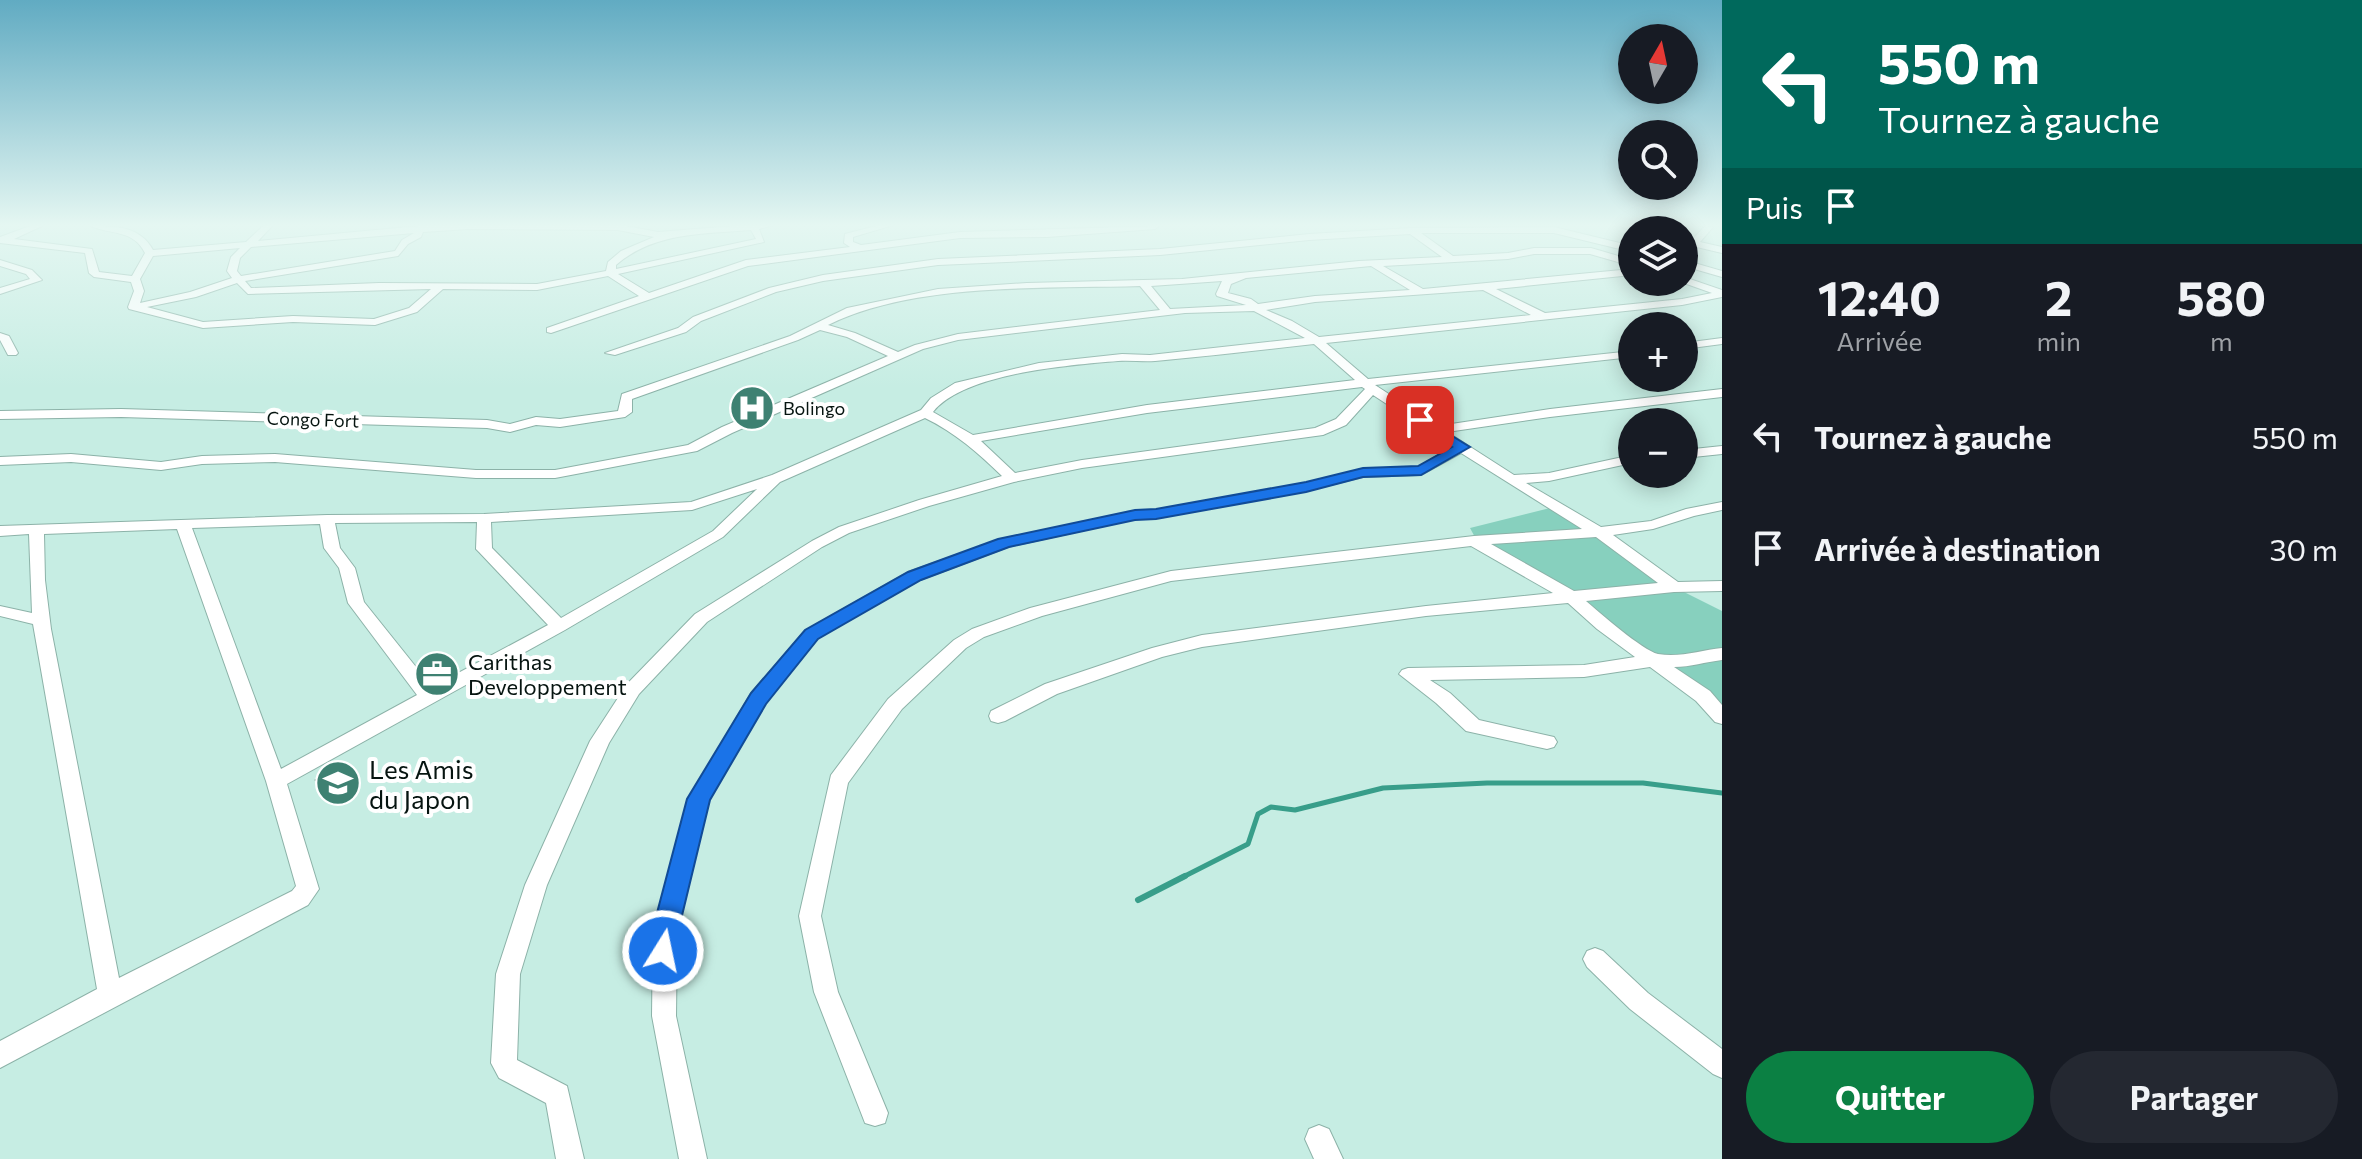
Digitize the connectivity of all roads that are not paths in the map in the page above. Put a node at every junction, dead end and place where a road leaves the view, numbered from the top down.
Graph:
1 (37, 280) edge
2 (135, 280) edge
3 (236, 280) joint
4 (576, 280) edge
5 (619, 280) edge
6 (697, 280) edge
7 (815, 280) edge
8 (1072, 280) edge
9 (1196, 280) edge
10 (1231, 280) edge
11 (1402, 280) edge
12 (1553, 280) edge
13 (1133, 283) junction
14 (1074, 285) junction
15 (1698, 285) edge
16 (441, 286) junction
17 (1485, 287) junction
18 (0, 291) edge
19 (1421, 292) junction
20 (1722, 293) edge
21 (649, 297) junction
22 (133, 307) junction
23 (1255, 308) junction
24 (1167, 312) junction
25 (1543, 317) junction
26 (819, 326) junction
27 (551, 330) dead end
28 (0, 336) edge
29 (1316, 340) junction
30 (1722, 341) edge
31 (1698, 344) edge
32 (12, 353) dead end
33 (611, 353) dead end
34 (1618, 355) edge
35 (900, 357) junction
36 (1369, 386) junction
37 (1722, 393) edge
38 (925, 413) junction
39 (0, 415) edge
40 (1436, 430) junction
41 (971, 439) junction
42 (1462, 447) junction
43 (1722, 450) edge
44 (1698, 453) edge
45 (0, 461) edge
46 (1618, 462) edge
47 (777, 478) junction
48 (1012, 478) junction
49 (1514, 479) junction
50 (1722, 506) edge
51 (484, 518) junction
52 (327, 519) junction
53 (183, 524) junction
54 (37, 529) junction
55 (0, 531) edge
56 (1599, 532) junction
57 (1474, 541) junction
58 (1722, 586) edge
59 (1674, 587) junction
60 (1573, 598) junction
61 (0, 611) edge
62 (40, 620) junction
63 (559, 626) junction
64 (1722, 654) edge
65 (1654, 660) junction
66 (429, 697) junction
67 (998, 716) dead end
68 (1722, 717) edge
69 (1547, 742) dead end
70 (276, 781) junction
71 (1595, 959) dead end
72 (110, 995) junction
73 (0, 1055) edge
74 (1722, 1065) edge
75 (875, 1113) dead end
76 (570, 1159) edge
77 (693, 1159) edge

1 - 18 street
2 - 22 street
3 - 16 street
3 - 22 street
4 - 16 street
5 - 21 street
6 - 21 street
7 - 33 street
8 - 14 street
9 - 13 street
10 - 23 street
11 - 19 street
12 - 17 street
13 - 14 street
13 - 24 street
14 - 26 street
15 - 20 street
16 - 22 street
17 - 19 street
17 - 25 street
19 - 23 street
20 - 25 street
21 - 27 street
23 - 24 street
23 - 29 street
24 - 35 street
25 - 29 street
26 - 35 street
26 - 39 street, Congo Fort
28 - 32 street
29 - 36 street
29 - 38 street
30 - 31 street
34 - 36 street
35 - 45 street
36 - 40 street
36 - 41 street
36 - 48 street
37 - 40 street
38 - 41 street
38 - 47 street
40 - 42 street
41 - 48 street
42 - 49 street
42 - 77 street
43 - 44 street
46 - 49 street
47 - 51 street
47 - 63 street
48 - 76 street
49 - 56 street
50 - 56 street
51 - 52 street
51 - 63 street
52 - 53 street
52 - 66 street
53 - 54 street
53 - 70 street
54 - 55 street
54 - 62 street
56 - 57 street
56 - 59 street
57 - 60 street
57 - 75 street
58 - 59 street
59 - 60 street
60 - 65 street
60 - 67 street
61 - 62 street
62 - 72 street
63 - 66 street
64 - 65 street
65 - 68 street
65 - 69 street
66 - 70 street
70 - 72 street
71 - 74 street
72 - 73 street

